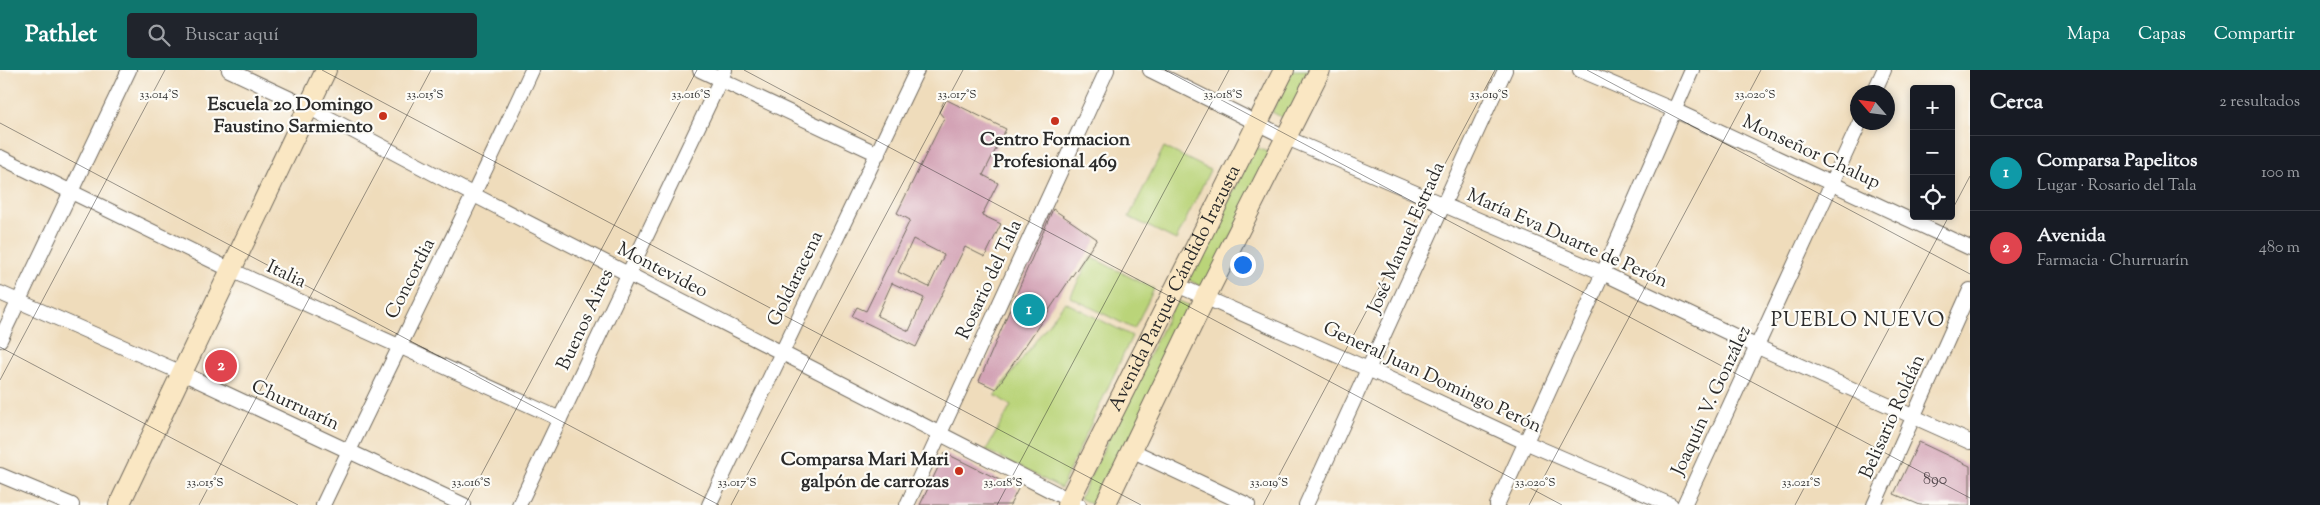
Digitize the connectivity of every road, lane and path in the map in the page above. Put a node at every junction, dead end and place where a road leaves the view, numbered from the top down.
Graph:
1 (129, 70) edge
2 (229, 70) edge
3 (326, 70) edge
4 (532, 70) edge
5 (700, 70) edge
6 (917, 70) edge
7 (1107, 70) edge
8 (1150, 70) edge
9 (1284, 70) edge
10 (1320, 70) edge
11 (1505, 70) edge
12 (1580, 70) edge
13 (1692, 70) edge
14 (1884, 70) edge
15 (723, 75) edge
16 (1877, 85) edge
17 (308, 107) junction
18 (1674, 110) junction
19 (1257, 124) junction
20 (1856, 130) edge
21 (1288, 138) junction
22 (878, 154) junction
23 (0, 157) edge
24 (1833, 183) junction
25 (71, 192) junction
26 (474, 195) junction
27 (1442, 205) junction
28 (1970, 248) edge
29 (231, 270) junction
30 (628, 274) junction
31 (1603, 274) junction
32 (1177, 285) junction
33 (1970, 290) edge
34 (0, 293) edge
35 (1206, 296) junction
36 (19, 301) junction
37 (0, 340) edge
38 (398, 347) junction
39 (1758, 347) junction
40 (781, 353) junction
41 (1368, 369) junction
42 (182, 373) junction
43 (1914, 416) junction
44 (560, 420) junction
45 (939, 435) junction
46 (1524, 442) junction
47 (1970, 442) edge
48 (1131, 450) junction
49 (348, 452) junction
50 (0, 475) edge
51 (1072, 503) edge
52 (72, 505) edge
53 (118, 505) edge
54 (323, 505) edge
55 (464, 505) edge
56 (519, 505) edge
57 (709, 505) edge
58 (907, 505) edge
59 (1105, 505) edge
60 (1248, 505) edge
61 (1306, 505) edge
62 (1497, 505) edge
63 (1671, 505) edge
64 (1684, 505) edge
65 (1874, 505) edge

1 - 25 street
2 - 17 street, Montevideo
3 - 17 main road
4 - 26 street, Concordia
5 - 15 street
6 - 22 street, Goldaracena
7 - 45 street, Rosario del Tala
8 - 19 street, María Eva Duarte de Perón
9 - 19 main road, Avenida Parque Cándido Irazusta
10 - 21 main road, Avenida Parque Cándido Irazusta
11 - 27 street, José Manuel Estrada
12 - 18 street, Monseñor Chalup
13 - 18 street
14 - 16 street
15 - 22 street
15 - 30 street, Buenos Aires
17 - 26 street, Montevideo
17 - 29 main road
18 - 24 street, Monseñor Chalup
18 - 31 street
19 - 21 street, María Eva Duarte de Perón
19 - 32 main road, Avenida Parque Cándido Irazusta
20 - 24 street, Joaquín V. González
21 - 27 street, María Eva Duarte de Perón
21 - 35 main road, Avenida Parque Cándido Irazusta
22 - 40 street, Goldaracena
23 - 25 street, Italia
24 - 28 street, Monseñor Chalup
24 - 39 street, Joaquín V. González
25 - 29 street, Italia
25 - 36 street
26 - 30 street, Montevideo
26 - 38 street, Concordia
27 - 31 street, María Eva Duarte de Perón
27 - 41 street, José Manuel Estrada
29 - 38 street, Italia
29 - 42 main road
30 - 40 street, Montevideo
30 - 44 street, Buenos Aires
31 - 39 street, María Eva Duarte de Perón
31 - 46 street
32 - 35 street, General Juan Domingo Perón
32 - 51 main road, Avenida Parque Cándido Irazusta
33 - 43 street, Belisario Roldán
34 - 36 street, Churruarín
35 - 41 street, General Juan Domingo Perón
35 - 48 main road, Avenida Parque Cándido Irazusta
36 - 37 street
36 - 42 street, Churruarín
38 - 44 street, Italia
38 - 49 street, Concordia
39 - 43 street, María Eva Duarte de Perón
39 - 64 street, Joaquín V. González
40 - 45 street, Montevideo
40 - 57 street, Goldaracena
41 - 46 street, General Juan Domingo Perón
41 - 61 street, José Manuel Estrada
42 - 49 street, Churruarín
42 - 53 main road
43 - 47 street, María Eva Duarte de Perón
43 - 65 street, Belisario Roldán
44 - 56 street, Buenos Aires
45 - 51 street, Montevideo
45 - 58 street, Rosario del Tala
46 - 62 street
46 - 63 street, General Juan Domingo Perón
48 - 59 main road, Avenida Parque Cándido Irazusta
48 - 60 street
49 - 54 street, Concordia
49 - 55 street, Churruarín
50 - 52 street

